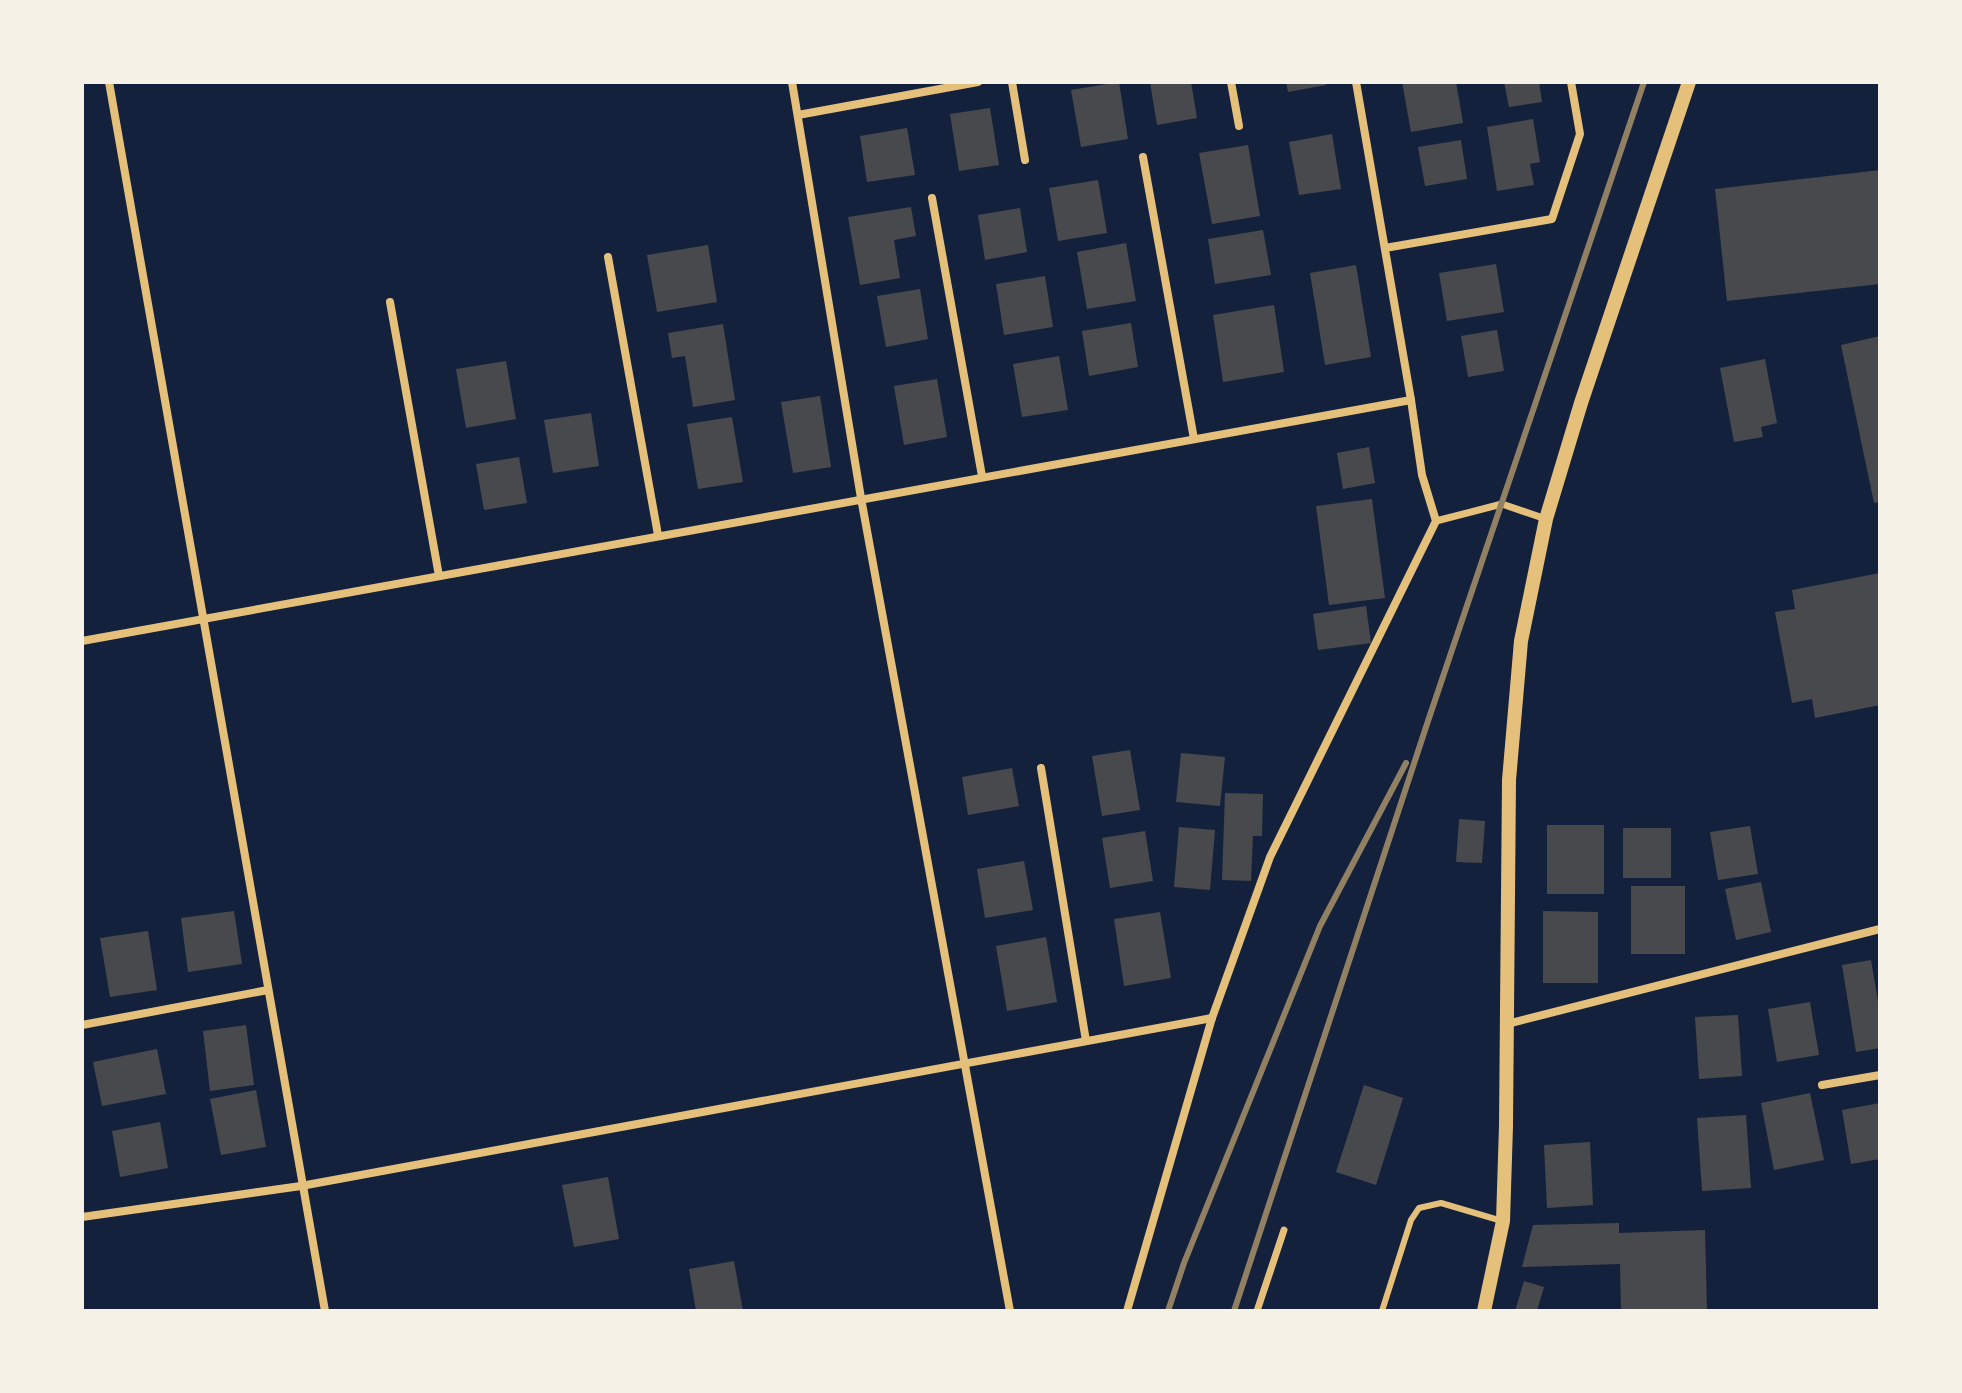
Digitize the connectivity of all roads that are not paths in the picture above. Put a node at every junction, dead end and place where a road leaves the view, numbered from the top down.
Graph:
1 (109, 82) edge
2 (792, 82) edge
3 (978, 82) edge
4 (1012, 82) edge
5 (1231, 82) edge
6 (1356, 82) edge
7 (1571, 82) edge
8 (1689, 82) edge
9 (798, 115) junction
10 (1239, 126) dead end
11 (1143, 157) dead end
12 (1025, 160) dead end
13 (932, 198) dead end
14 (1385, 248) junction
15 (608, 257) dead end
16 (390, 302) dead end
17 (1411, 400) junction
18 (1194, 439) junction
19 (982, 476) junction
20 (861, 498) junction
21 (1546, 519) junction
22 (1436, 521) junction
23 (658, 535) junction
24 (439, 576) junction
25 (204, 619) junction
26 (82, 641) edge
27 (1041, 768) dead end
28 (1880, 929) edge
29 (268, 990) junction
30 (1212, 1018) junction
31 (1507, 1024) junction
32 (82, 1025) edge
33 (1086, 1041) junction
34 (965, 1062) junction
35 (1880, 1075) edge
36 (1822, 1085) dead end
37 (301, 1186) junction
38 (82, 1217) edge
39 (1503, 1221) junction
40 (1284, 1230) dead end
41 (325, 1311) edge
42 (1010, 1311) edge
43 (1127, 1311) edge
44 (1257, 1311) edge
45 (1382, 1311) edge
46 (1484, 1311) edge

1 - 25 street
2 - 9 street
3 - 9 street
4 - 12 street
5 - 10 street
6 - 14 street
7 - 14 street
8 - 21 street
9 - 20 street
11 - 18 street
13 - 19 street
14 - 17 street
15 - 23 street
16 - 24 street
17 - 18 street
17 - 22 street
18 - 19 street
19 - 20 street
20 - 23 street
20 - 34 street
21 - 22 street
21 - 31 street
22 - 30 street
23 - 24 street
24 - 25 street
25 - 26 street
25 - 29 street
27 - 33 street
28 - 31 street
29 - 32 street
29 - 37 street
30 - 33 street
30 - 43 street
31 - 39 street
33 - 34 street
34 - 37 street
34 - 42 street
35 - 36 street
37 - 38 street
37 - 41 street
39 - 45 lane
39 - 46 street
40 - 44 street

